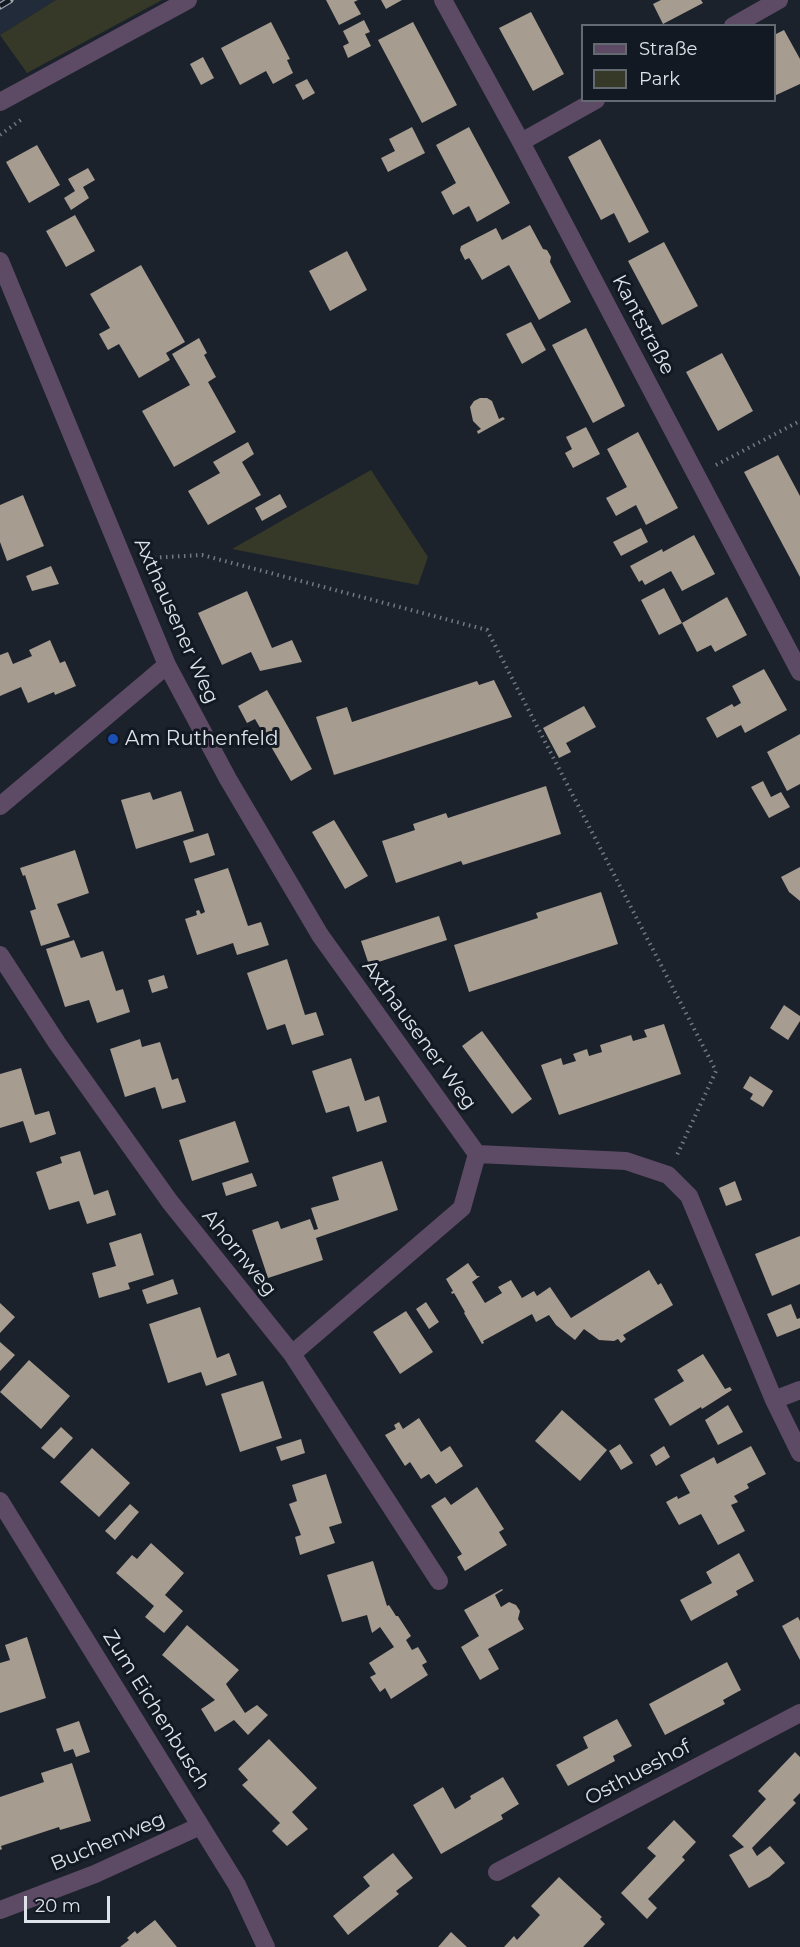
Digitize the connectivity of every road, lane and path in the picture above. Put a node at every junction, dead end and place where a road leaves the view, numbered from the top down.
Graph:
1 (188, 0) edge
2 (443, 0) edge
3 (779, 0) edge
4 (737, 24) edge
5 (3, 94) edge
6 (592, 102) edge
7 (521, 142) junction
8 (0, 261) edge
9 (800, 421) edge
10 (696, 475) junction
11 (123, 559) junction
12 (167, 665) junction
13 (800, 672) edge
14 (0, 806) edge
15 (0, 955) edge
16 (477, 1154) junction
17 (668, 1175) junction
18 (292, 1354) junction
19 (800, 1390) edge
20 (774, 1400) junction
21 (800, 1453) edge
22 (0, 1501) edge
23 (439, 1581) dead end
24 (800, 1713) edge
25 (200, 1826) junction
26 (497, 1872) dead end
27 (0, 1910) edge
28 (266, 1947) edge

1 - 5 street
2 - 7 street, Kantstraße
3 - 4 street
6 - 7 street
7 - 10 street, Kantstraße
8 - 11 street, Axthausener Weg
9 - 10 path
10 - 13 street, Kantstraße
11 - 12 street, Axthausener Weg
11 - 17 path
12 - 14 street
12 - 16 street, Axthausener Weg
15 - 18 street, Ahornweg
16 - 17 street
16 - 18 street
17 - 20 street
18 - 23 street, Ahornweg
19 - 20 street
20 - 21 street
22 - 25 street, Zum Eichenbusch
24 - 26 street, Osthueshof
25 - 27 street, Buchenweg
25 - 28 street, Zum Eichenbusch

